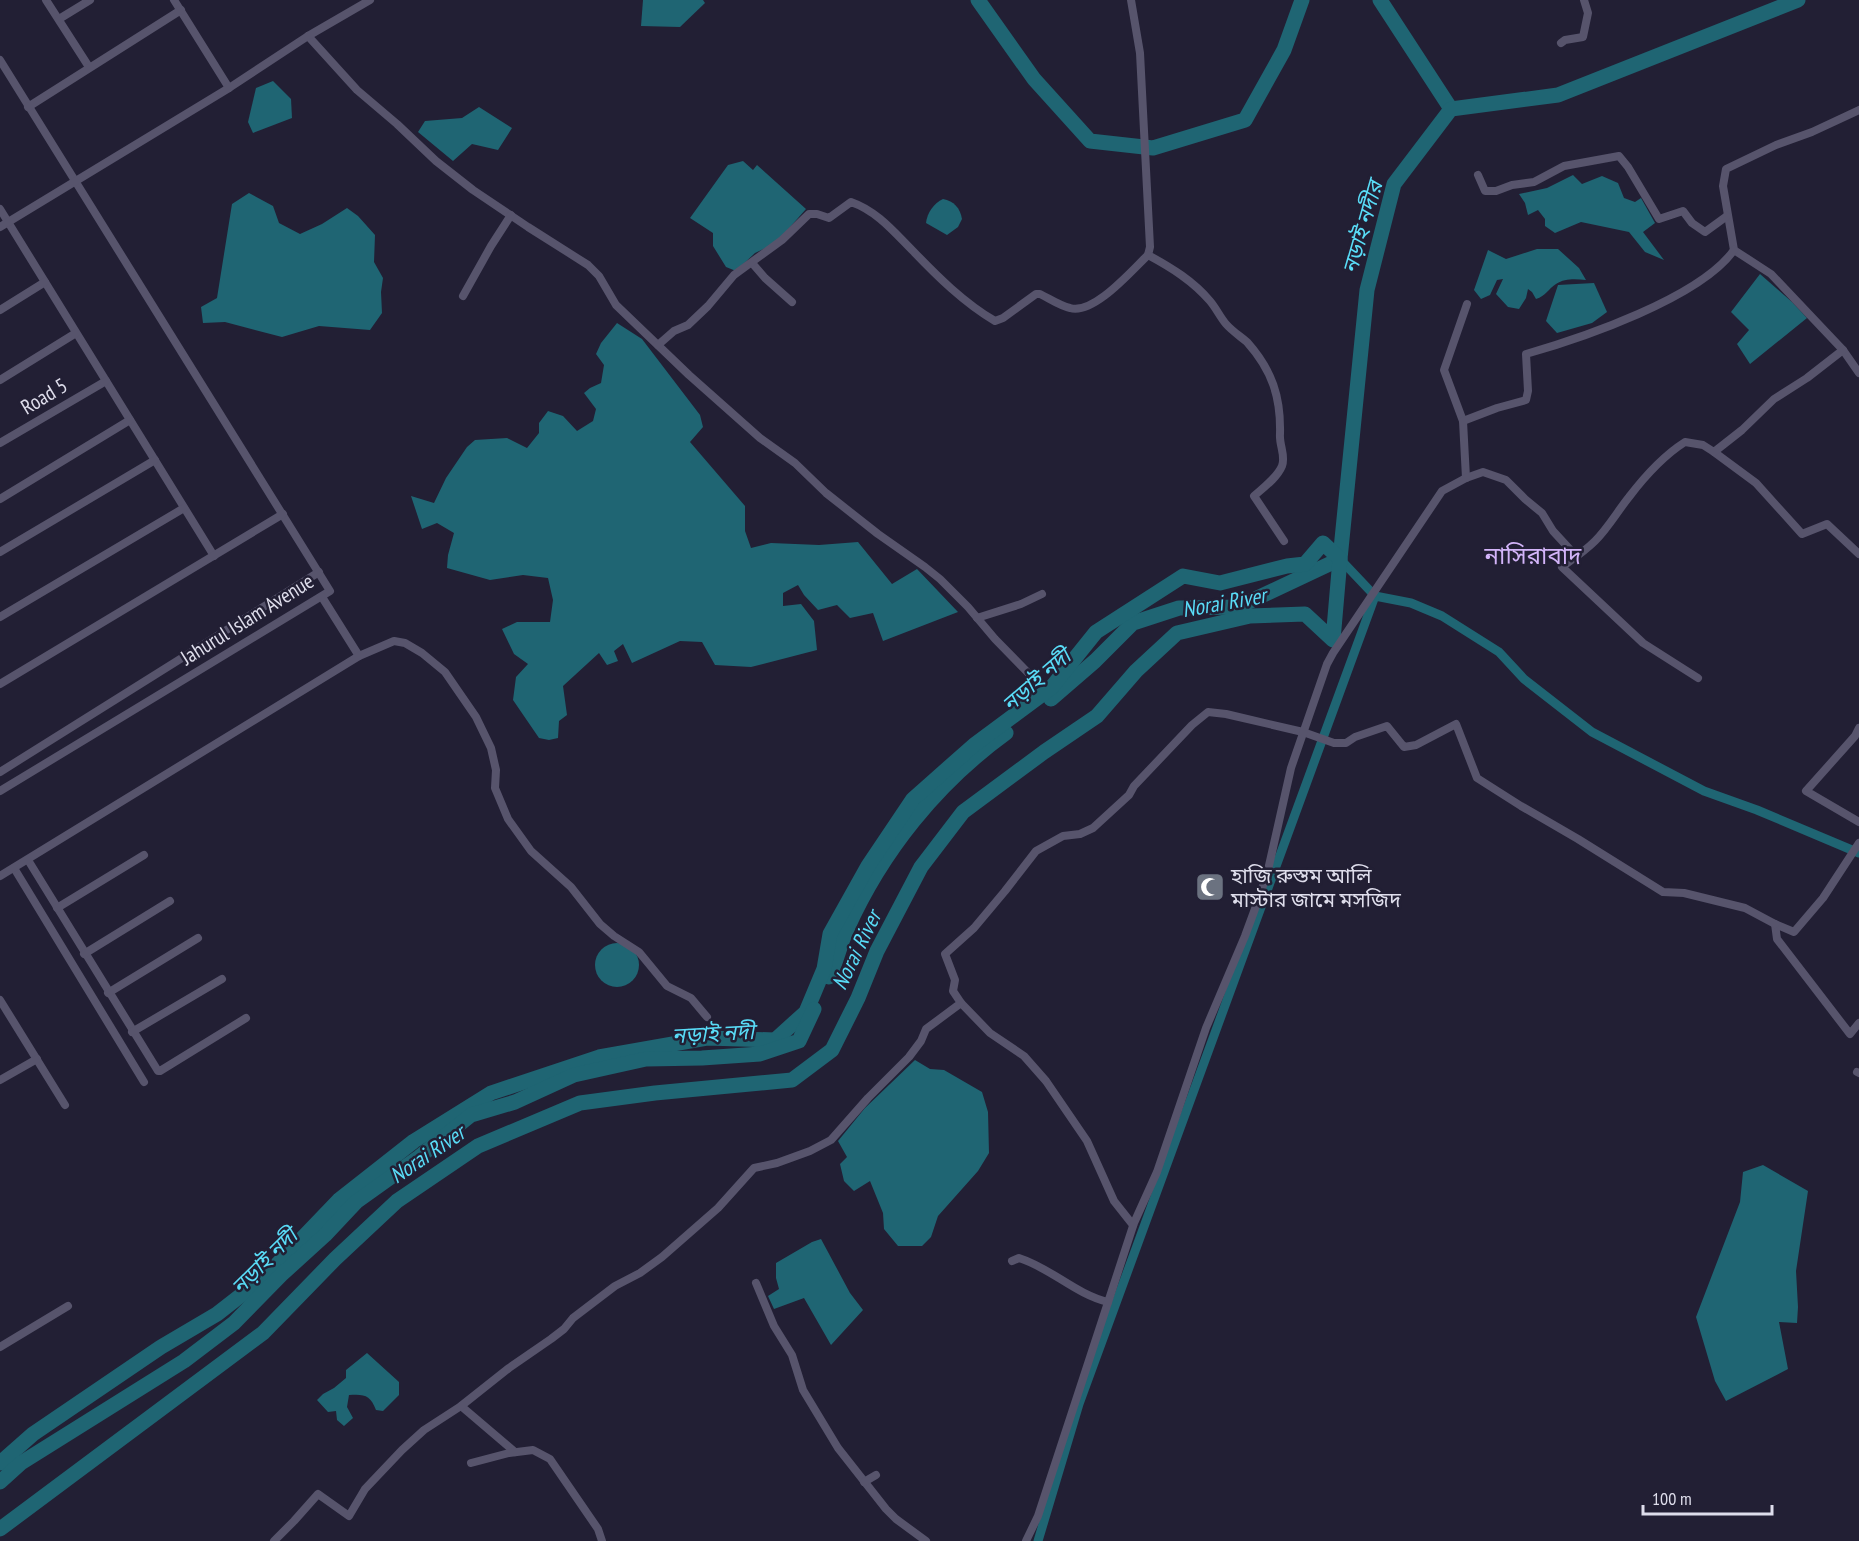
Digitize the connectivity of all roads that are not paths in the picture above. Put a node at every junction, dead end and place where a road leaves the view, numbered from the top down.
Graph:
1 (46, 0) edge
2 (90, 0) edge
3 (174, 0) edge
4 (370, 0) edge
5 (1131, 0) edge
6 (1584, 0) edge
7 (181, 10) junction
8 (58, 19) junction
9 (308, 36) junction
10 (1561, 43) dead end
11 (0, 60) edge
12 (89, 67) junction
13 (229, 88) junction
14 (28, 107) junction
15 (1859, 110) edge
16 (1478, 175) dead end
17 (74, 181) junction
18 (0, 209) edge
19 (511, 215) junction
20 (1727, 216) junction
21 (8, 222) junction
22 (0, 227) edge
23 (1734, 250) junction
24 (1149, 251) junction
25 (752, 262) junction
26 (45, 282) junction
27 (463, 296) dead end
28 (792, 302) dead end
29 (1467, 304) dead end
30 (0, 310) edge
31 (76, 333) junction
32 (658, 345) junction
33 (1843, 350) junction
34 (1859, 373) edge
35 (0, 380) edge
36 (106, 381) junction
37 (130, 420) junction
38 (1463, 421) junction
39 (0, 443) edge
40 (1714, 452) junction
41 (155, 460) junction
42 (1466, 478) junction
43 (0, 499) edge
44 (184, 508) junction
45 (283, 514) junction
46 (1284, 541) dead end
47 (0, 552) edge
48 (1859, 554) edge
49 (214, 556) junction
50 (1576, 556) junction
51 (319, 572) junction
52 (1042, 594) dead end
53 (322, 597) junction
54 (0, 617) edge
55 (977, 618) junction
56 (359, 656) junction
57 (1698, 678) dead end
58 (1038, 683) dead end
59 (0, 684) edge
60 (1859, 728) edge
61 (1303, 732) junction
62 (0, 772) edge
63 (0, 791) edge
64 (1859, 822) edge
65 (1859, 843) edge
66 (144, 855) dead end
67 (27, 860) junction
68 (14, 868) junction
69 (0, 876) edge
70 (170, 901) dead end
71 (57, 908) junction
72 (1775, 924) junction
73 (198, 938) dead end
74 (84, 954) junction
75 (222, 979) dead end
76 (108, 993) junction
77 (0, 1000) edge
78 (961, 1003) junction
79 (707, 1017) dead end
80 (246, 1018) dead end
81 (1859, 1023) edge
82 (132, 1032) junction
83 (37, 1059) junction
84 (0, 1080) edge
85 (144, 1082) dead end
86 (65, 1105) dead end
87 (1133, 1225) junction
88 (1012, 1261) dead end
89 (756, 1282) dead end
90 (1108, 1302) junction
91 (68, 1306) dead end
92 (0, 1347) edge
93 (461, 1407) junction
94 (515, 1452) junction
95 (471, 1463) dead end
96 (876, 1475) dead end
97 (864, 1482) junction
98 (274, 1541) edge
99 (602, 1541) edge
100 (926, 1541) edge
101 (1026, 1541) edge

1 - 8 street
2 - 8 street
3 - 7 street
4 - 9 street
5 - 24 street
6 - 10 street
7 - 12 street
7 - 13 street
8 - 12 street
9 - 13 street
9 - 19 street
11 - 14 street
12 - 14 street
13 - 17 street
14 - 17 street
15 - 20 street
16 - 20 street
17 - 21 street
17 - 45 street
18 - 21 street
19 - 27 street
19 - 32 street
20 - 23 street
21 - 22 street
21 - 26 street
23 - 33 street
23 - 38 street
24 - 25 street
24 - 46 street
25 - 28 street
25 - 32 street
26 - 30 street
26 - 31 street
29 - 38 street
31 - 35 street
31 - 36 street
32 - 55 street
33 - 34 street
33 - 40 street
36 - 37 street
36 - 39 street, Road 5
37 - 41 street
37 - 43 street
38 - 42 street
40 - 48 street
40 - 50 street
41 - 44 street
41 - 47 street
42 - 50 street
42 - 61 street
44 - 49 street
44 - 54 street
45 - 49 street
45 - 51 street
49 - 59 street
50 - 57 street
51 - 53 street, Jahurul Islam Avenue
51 - 62 street, Jahurul Islam Avenue
52 - 55 street
53 - 56 street
53 - 63 street, Jahurul Islam Avenue
55 - 58 street
56 - 67 street
56 - 79 street
60 - 64 street
61 - 72 street
61 - 78 street
61 - 87 street
65 - 72 street
66 - 71 street
67 - 68 street
67 - 71 street
68 - 69 street
68 - 85 street
70 - 74 street
71 - 74 street
72 - 81 street
73 - 76 street
74 - 76 street
75 - 82 street
76 - 82 street
77 - 83 street
78 - 87 street
78 - 93 street
80 - 82 street
83 - 84 street
83 - 86 street
87 - 90 street
88 - 90 street
89 - 97 street
90 - 101 street
91 - 92 street
93 - 94 street
93 - 98 street
94 - 95 street
94 - 99 street
96 - 97 street
97 - 100 street

